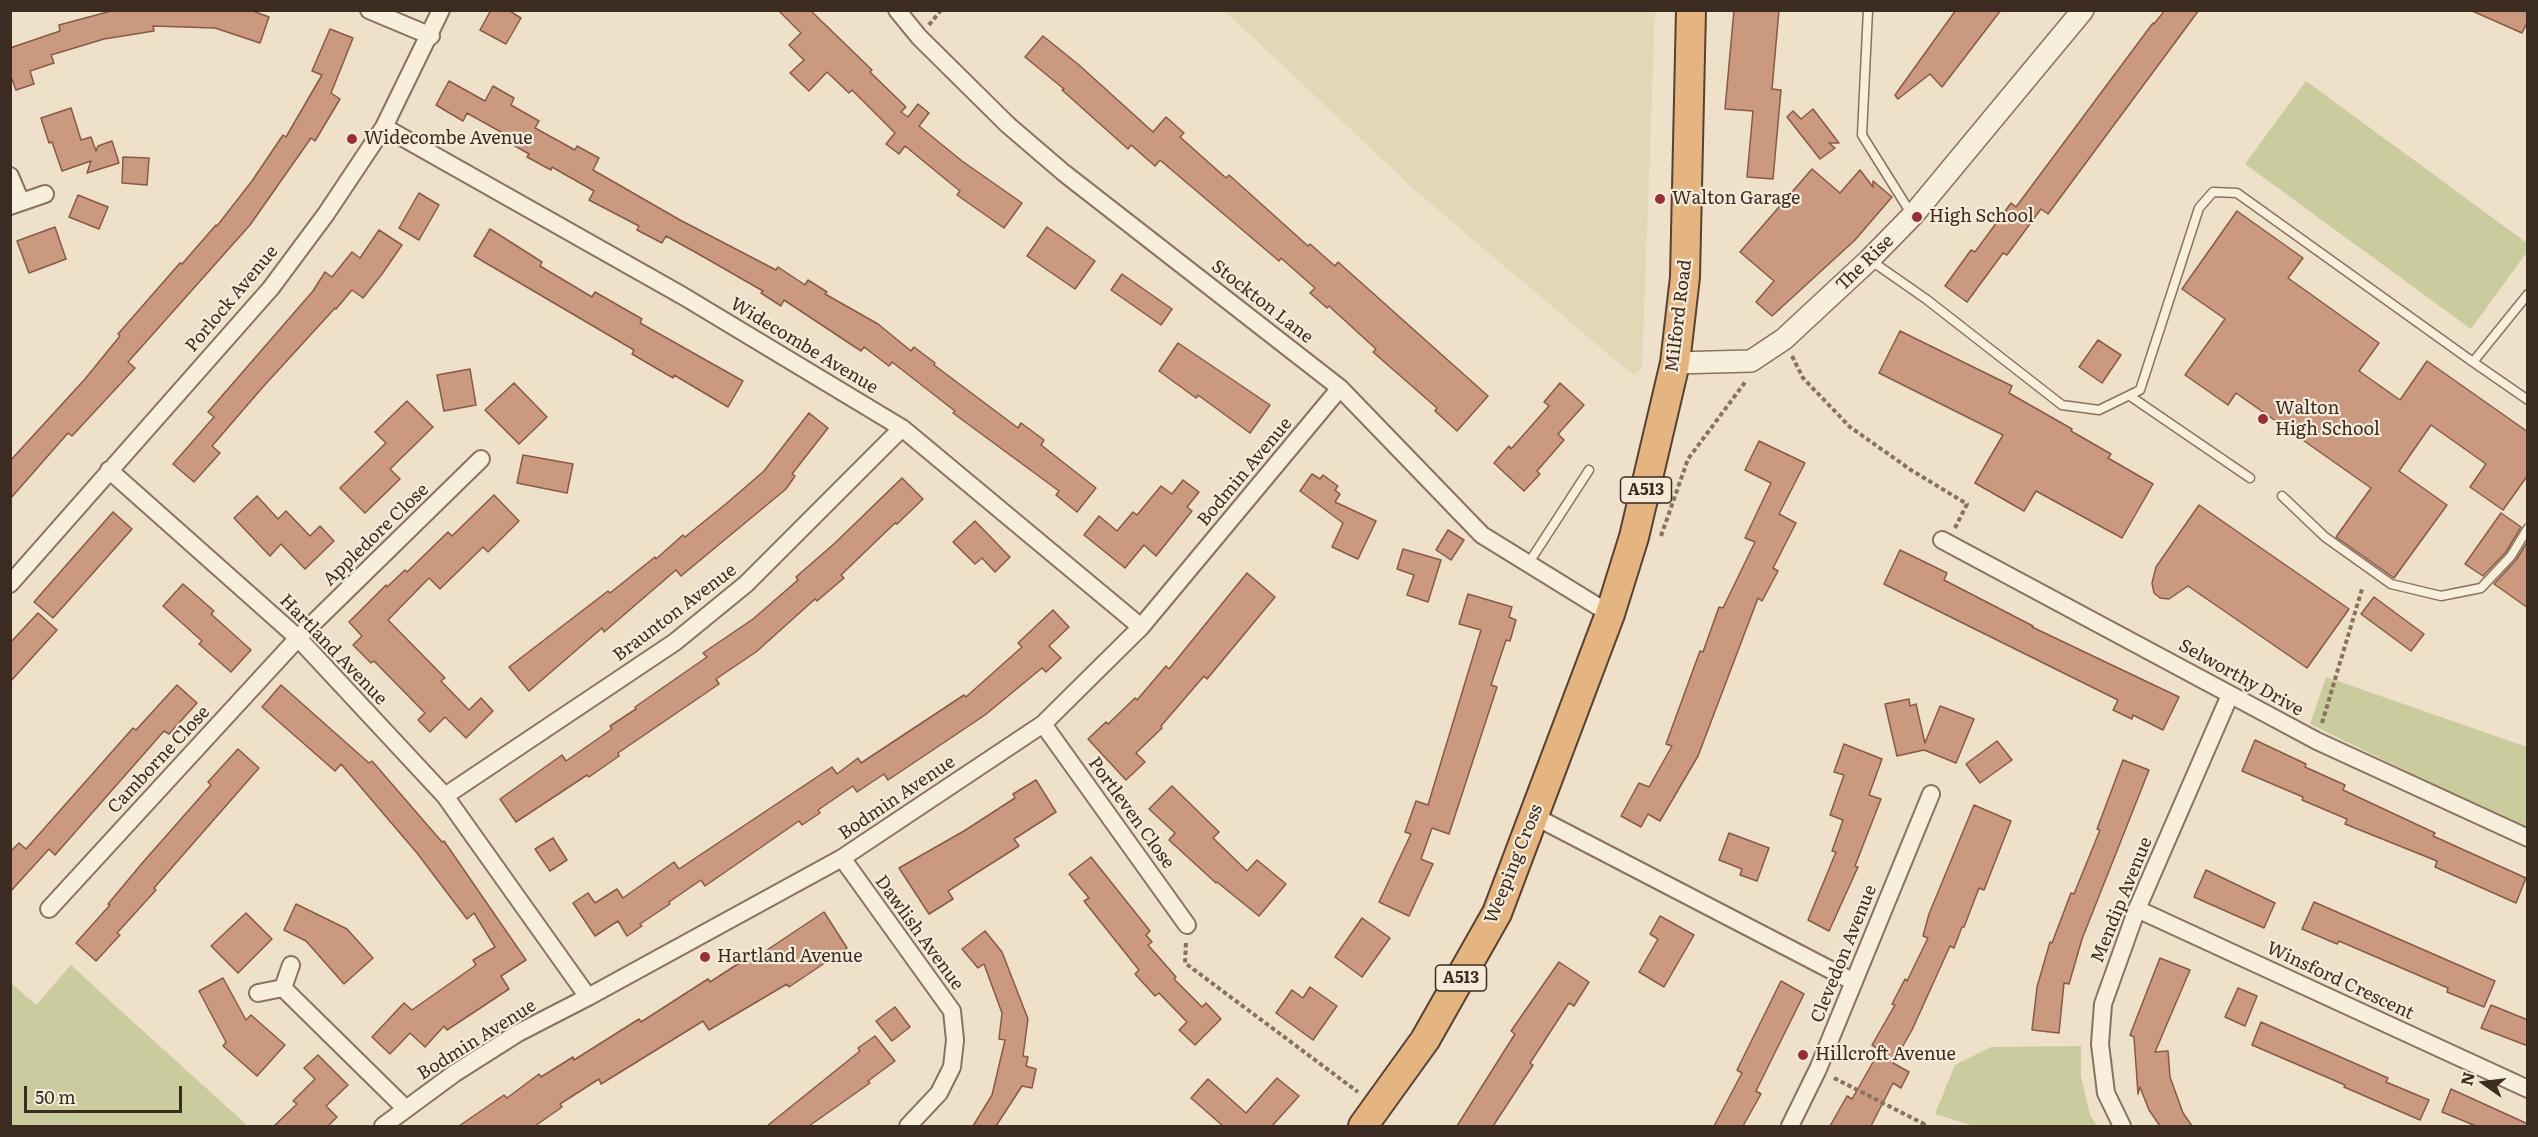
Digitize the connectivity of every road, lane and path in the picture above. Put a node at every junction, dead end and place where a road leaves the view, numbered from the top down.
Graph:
1 (369, 10) edge
2 (441, 10) edge
3 (897, 10) edge
4 (1691, 10) edge
5 (1868, 10) edge
6 (2083, 10) edge
7 (431, 36) junction
8 (384, 127) junction
9 (10, 176) edge
10 (45, 194) dead end
11 (16, 204) edge
12 (1912, 215) junction
13 (1869, 260) junction
14 (2528, 294) edge
15 (1784, 339) junction
16 (2473, 362) junction
17 (1675, 363) junction
18 (1749, 378) dead end
19 (1340, 388) junction
20 (2130, 396) junction
21 (2528, 400) edge
22 (902, 428) junction
23 (481, 459) dead end
24 (109, 470) junction
25 (1588, 470) dead end
26 (2250, 478) dead end
27 (2283, 496) dead end
28 (2528, 528) edge
29 (1659, 541) dead end
30 (1946, 541) joint
31 (1528, 564) junction
32 (17, 565) edge
33 (10, 584) edge
34 (2362, 589) dead end
35 (1610, 614) junction
36 (1142, 627) junction
37 (298, 638) junction
38 (2229, 696) junction
39 (1043, 724) junction
40 (2317, 741) junction
41 (1931, 794) dead end
42 (445, 796) junction
43 (1534, 816) junction
44 (2528, 838) edge
45 (842, 858) junction
46 (49, 909) dead end
47 (2137, 909) junction
48 (1187, 925) joint
49 (291, 965) dead end
50 (1854, 982) junction
51 (284, 988) junction
52 (258, 993) dead end
53 (588, 998) junction
54 (1818, 1069) junction
55 (2528, 1089) edge
56 (406, 1109) junction
57 (1371, 1116) edge
58 (383, 1126) edge
59 (908, 1126) edge
60 (1790, 1126) edge
61 (1924, 1126) edge
62 (2122, 1126) edge

1 - 7 street
2 - 7 street, Porlock Avenue
3 - 19 street, Stockton Lane
4 - 17 highway, Milford Road / A513
5 - 12 lane
6 - 12 street, The Rise
7 - 8 street, Porlock Avenue
8 - 22 street, Widecombe Avenue
8 - 24 street, Porlock Avenue
9 - 11 street
10 - 11 street
12 - 13 street, The Rise
13 - 15 street, The Rise
13 - 20 lane
14 - 16 lane
15 - 17 street, The Rise
15 - 30 path
16 - 20 lane
16 - 21 lane
17 - 35 highway, Milford Road / A513
18 - 29 path
19 - 31 street, Stockton Lane
19 - 36 street, Bodmin Avenue
20 - 26 lane
22 - 36 street, Widecombe Avenue
22 - 42 street, Braunton Avenue
23 - 37 street, Appledore Close
24 - 32 street, Porlock Avenue
24 - 37 street, Hartland Avenue
25 - 31 lane
27 - 28 lane
30 - 38 street, Selworthy Drive
31 - 35 street, Stockton Lane
32 - 33 street, Porlock Avenue
34 - 40 path
35 - 43 highway, Weeping Cross / A513
36 - 39 street, Bodmin Avenue
37 - 42 street, Hartland Avenue
37 - 46 street, Camborne Close
38 - 40 street, Selworthy Drive
38 - 47 street, Mendip Avenue
39 - 45 street, Bodmin Avenue
39 - 48 street, Portleven Close
40 - 44 street, Selworthy Drive
41 - 50 street, Clevedon Avenue
42 - 53 street, Hartland Avenue
43 - 50 street
43 - 57 highway, Weeping Cross / A513
45 - 53 street, Bodmin Avenue
45 - 59 street, Dawlish Avenue
47 - 55 street, Winsford Crescent
47 - 62 street, Mendip Avenue
48 - 57 path
49 - 51 street
50 - 54 street, Clevedon Avenue
51 - 52 street
51 - 56 street
53 - 56 street, Bodmin Avenue
54 - 60 street, Clevedon Avenue
54 - 61 path
56 - 58 street, Bodmin Avenue

